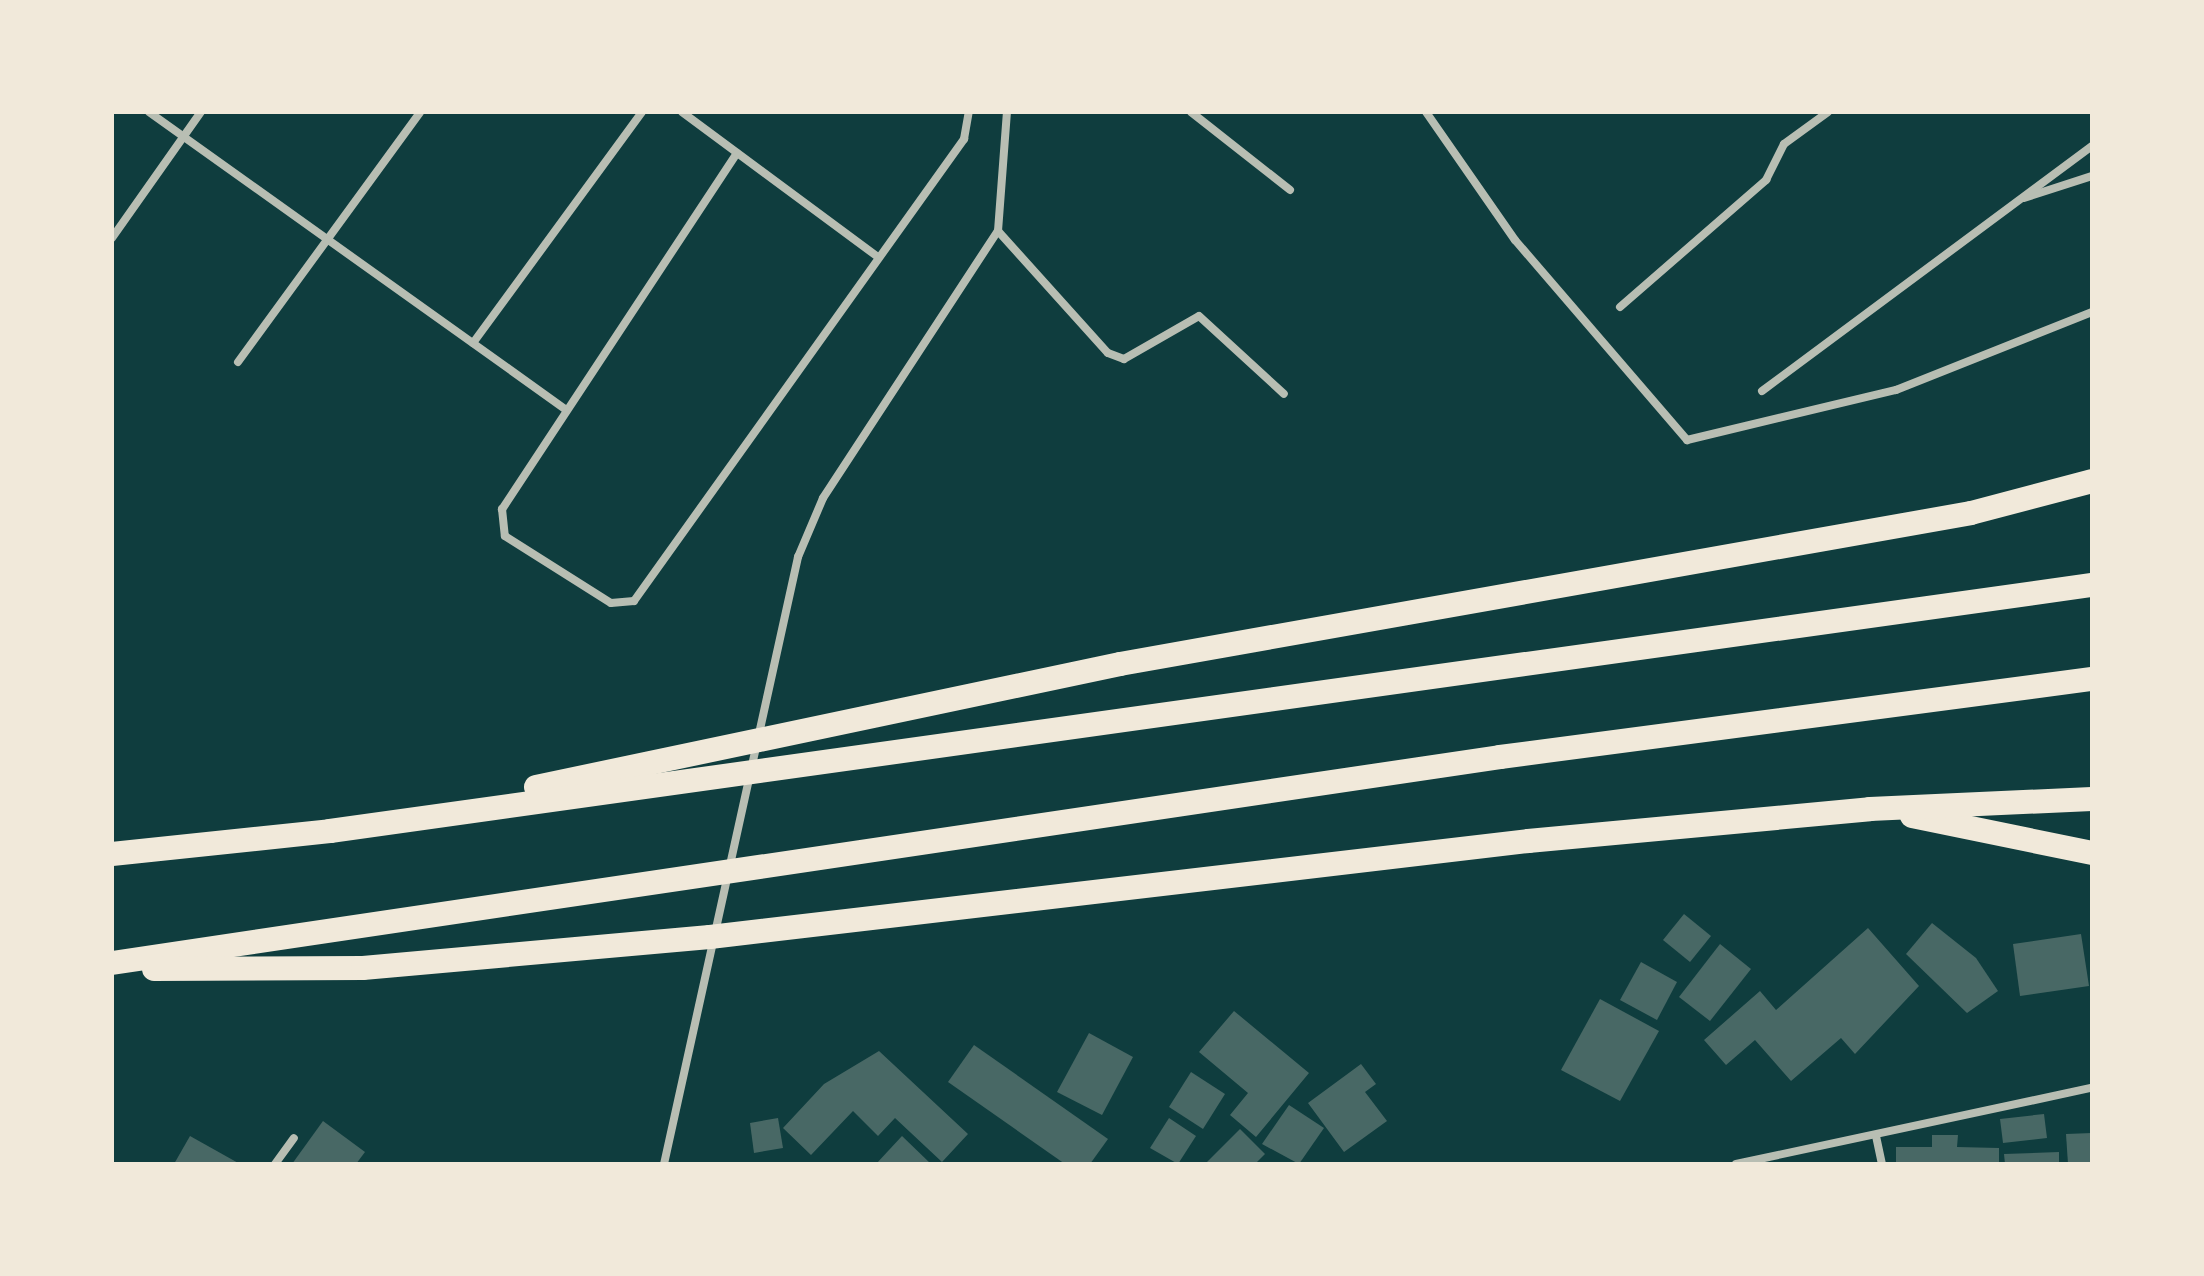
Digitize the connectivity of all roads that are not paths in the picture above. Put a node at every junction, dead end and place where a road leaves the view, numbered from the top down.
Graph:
1 (149, 112) edge
2 (201, 112) edge
3 (420, 112) edge
4 (642, 112) edge
5 (682, 112) edge
6 (969, 112) edge
7 (1007, 112) edge
8 (1191, 112) edge
9 (1426, 112) edge
10 (1828, 112) edge
11 (184, 137) junction
12 (2092, 146) edge
13 (737, 153) junction
14 (2092, 176) edge
15 (1290, 190) dead end
16 (2015, 200) junction
17 (998, 231) junction
18 (112, 238) edge
19 (327, 240) junction
20 (878, 257) junction
21 (1620, 307) dead end
22 (2092, 312) edge
23 (473, 343) junction
24 (238, 362) dead end
25 (1762, 391) dead end
26 (1284, 394) dead end
27 (565, 409) junction
28 (2092, 481) edge
29 (2092, 585) edge
30 (2092, 679) edge
31 (2092, 799) edge
32 (1870, 809) junction
33 (330, 831) junction
34 (2092, 853) edge
35 (112, 854) edge
36 (112, 966) edge
37 (2092, 1088) edge
38 (1876, 1136) junction
39 (294, 1138) dead end
40 (1761, 1161) edge
41 (275, 1164) edge
42 (664, 1164) edge
43 (1736, 1164) edge
44 (1882, 1164) edge

1 - 11 street
2 - 11 street
3 - 19 street
4 - 23 street
5 - 13 street
6 - 20 street
7 - 17 street
8 - 15 street
9 - 22 street
10 - 21 street
11 - 18 street
11 - 19 street
12 - 16 street
13 - 20 street
13 - 27 street
14 - 16 street
16 - 25 street
17 - 26 street
17 - 42 street
19 - 23 street
19 - 24 street
20 - 27 street
23 - 27 street
28 - 33 highway
29 - 33 highway
30 - 36 highway
31 - 32 highway
32 - 34 highway
32 - 36 highway
33 - 35 highway
37 - 38 street
38 - 40 street
38 - 44 street
39 - 41 street
40 - 43 street

